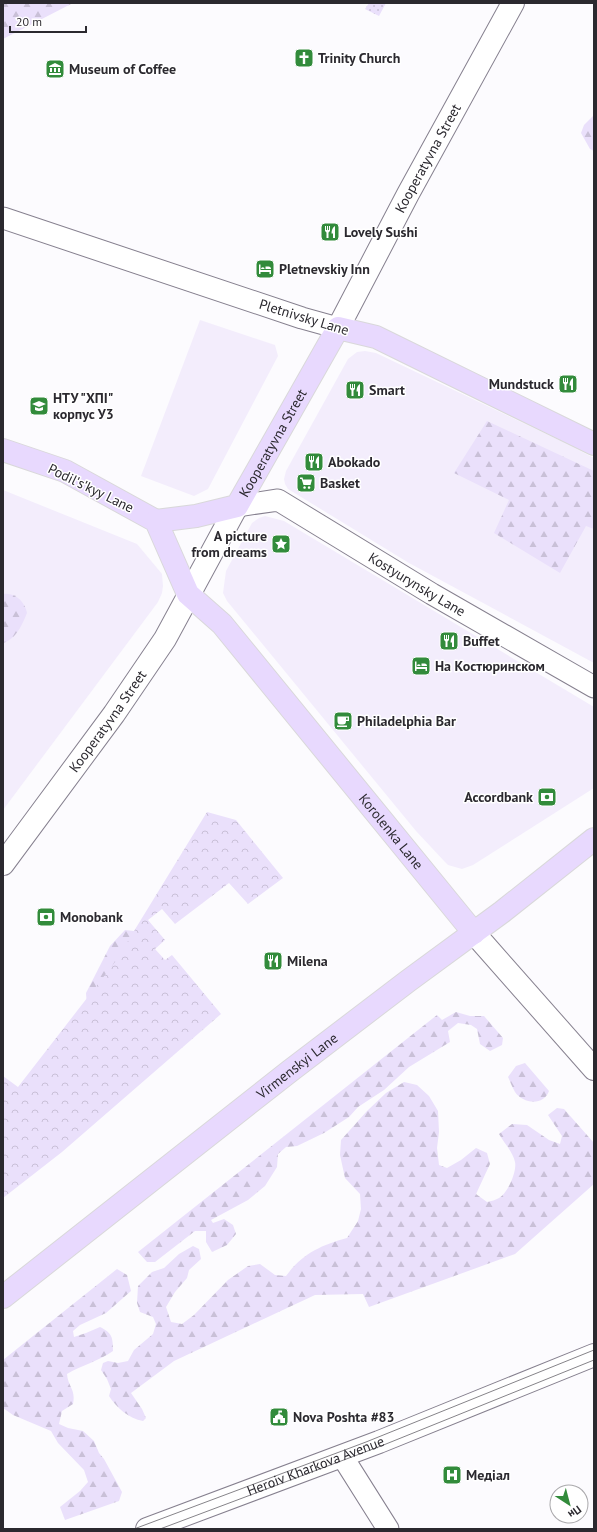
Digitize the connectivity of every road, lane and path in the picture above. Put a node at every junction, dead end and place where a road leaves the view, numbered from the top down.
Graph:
1 (513, 3) edge
2 (3, 218) edge
3 (338, 328) junction
4 (594, 444) edge
5 (3, 450) edge
6 (237, 506) junction
7 (156, 521) junction
8 (188, 594) junction
9 (594, 687) edge
10 (594, 839) edge
11 (3, 864) edge
12 (474, 933) junction
13 (594, 1069) edge
14 (3, 1297) edge
15 (594, 1355) edge
16 (342, 1456) junction
17 (147, 1529) edge
18 (388, 1529) edge

1 - 3 street, Kooperatyvna Street
2 - 3 street, Pletnivsky Lane
3 - 4 main road, Pletnivsky Lane
3 - 6 main road, Kooperatyvna Street
5 - 7 main road, Podilʹsʹkyy Lane
6 - 7 main road
6 - 8 street, Kooperatyvna Street
6 - 9 street, Kostyurynsky Lane
7 - 8 main road
8 - 11 street, Kooperatyvna Street
8 - 12 main road, Korolenka Lane
10 - 12 main road, Virmenskyi Lane
12 - 13 street, Korolenka Lane
12 - 14 main road, Virmenskyi Lane
15 - 16 street, Heroiv Kharkova Avenue
16 - 17 street, Heroiv Kharkova Avenue
16 - 18 street

